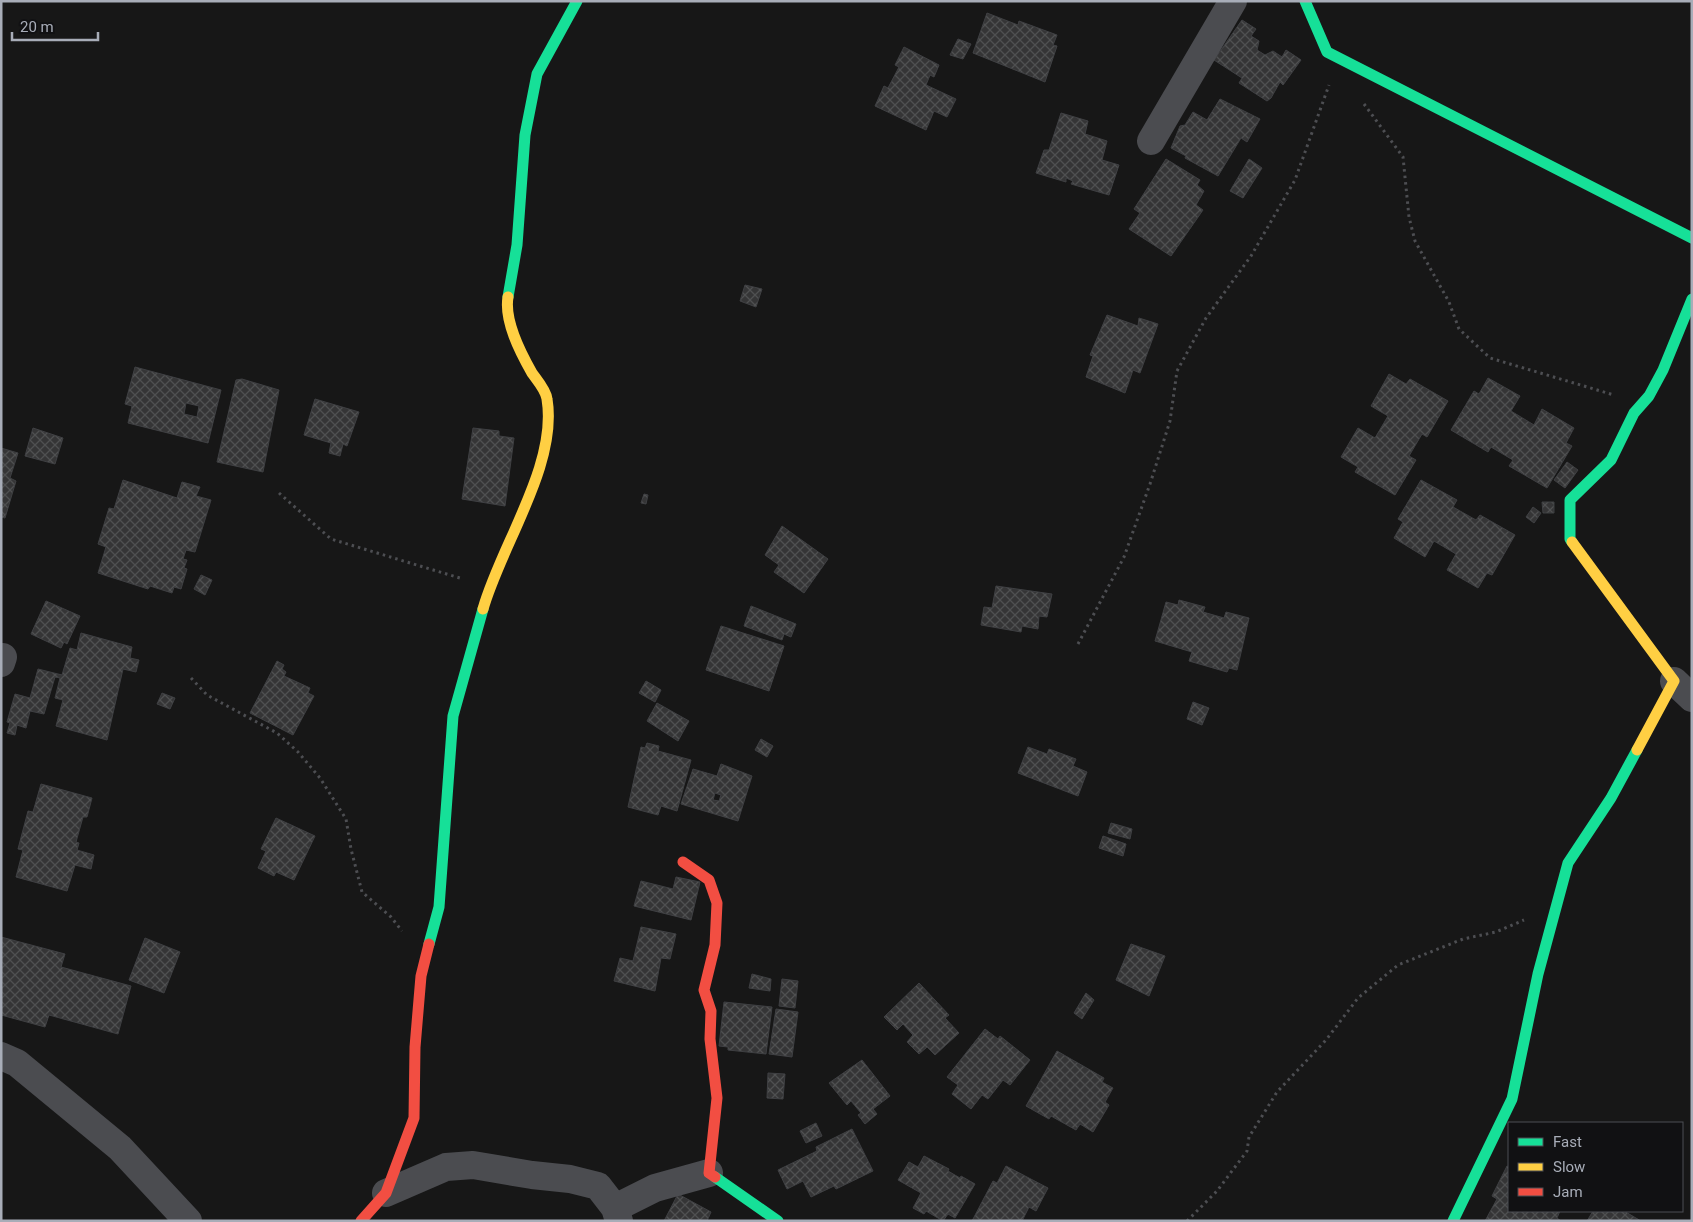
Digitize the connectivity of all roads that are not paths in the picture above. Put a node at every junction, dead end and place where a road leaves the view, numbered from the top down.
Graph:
1 (576, 1) edge
2 (1233, 1) edge
3 (1305, 1) edge
4 (1151, 141) dead end
5 (1692, 238) edge
6 (1692, 299) edge
7 (1683, 690) edge
8 (683, 862) dead end
9 (1, 1056) edge
10 (709, 1172) junction
11 (386, 1193) junction
12 (617, 1214) edge
13 (188, 1221) edge
14 (361, 1221) edge
15 (778, 1221) edge
16 (1453, 1221) edge

1 - 11 street
2 - 4 street
3 - 5 street
6 - 7 street
7 - 16 street
8 - 10 street
9 - 13 street
10 - 12 street
10 - 15 street
11 - 12 street
11 - 14 street

